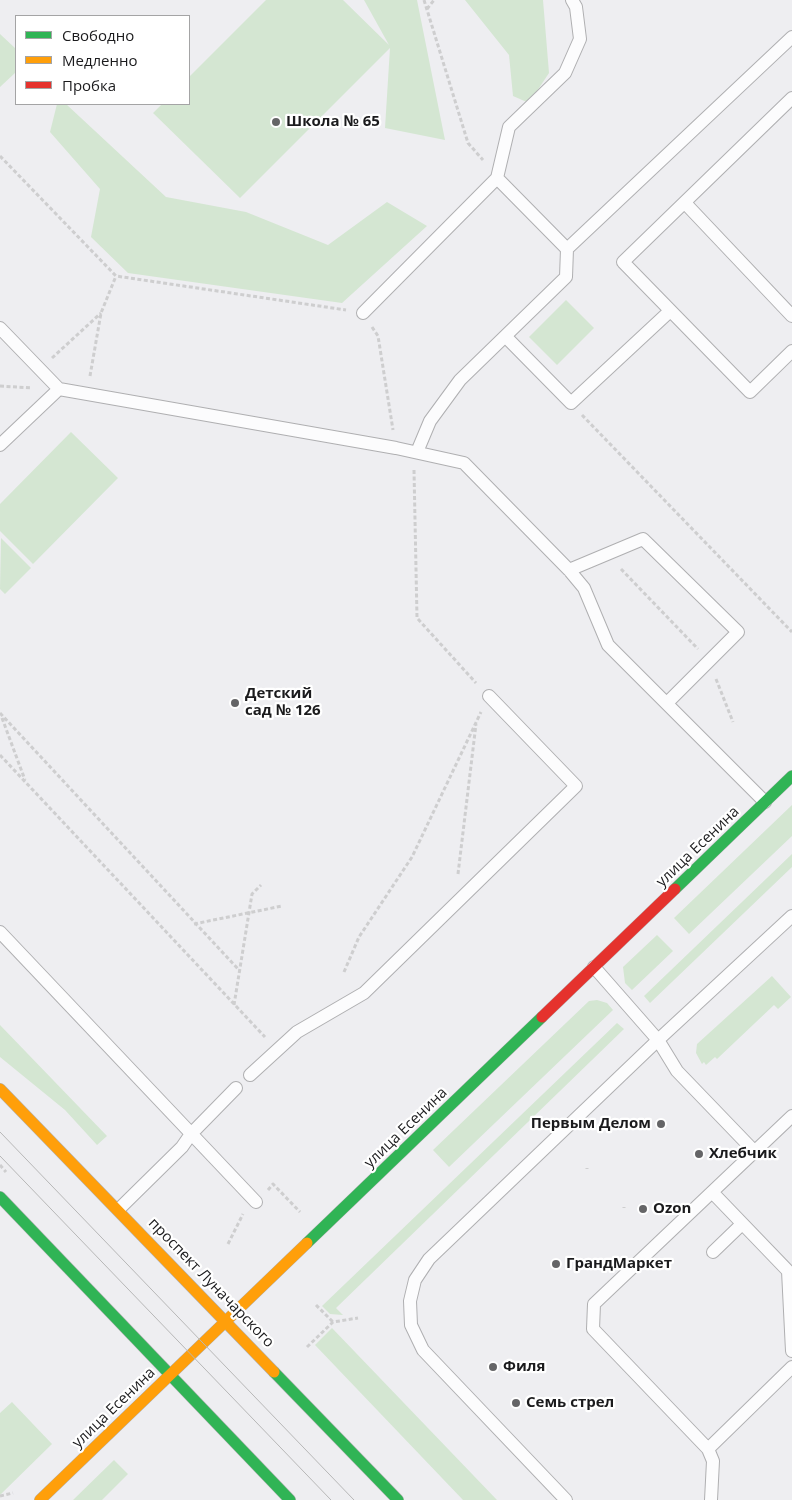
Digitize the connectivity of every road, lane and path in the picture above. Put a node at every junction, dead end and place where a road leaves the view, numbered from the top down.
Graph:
1 (424, 0) edge
2 (434, 0) edge
3 (572, 0) edge
4 (426, 9) junction
5 (792, 38) edge
6 (792, 98) edge
7 (0, 156) edge
8 (497, 178) junction
9 (685, 203) junction
10 (567, 249) junction
11 (116, 276) junction
12 (670, 311) junction
13 (101, 313) junction
14 (363, 313) junction
15 (792, 316) edge
16 (0, 328) edge
17 (506, 336) junction
18 (792, 351) edge
19 (39, 369) junction
20 (58, 389) junction
21 (87, 394) junction
22 (571, 403) junction
23 (0, 445) edge
24 (396, 448) junction
25 (417, 452) junction
26 (585, 563) junction
27 (569, 570) junction
28 (792, 632) edge
29 (709, 660) junction
30 (489, 696) junction
31 (667, 703) junction
32 (1, 714) edge
33 (477, 721) junction
34 (733, 722) dead end
35 (0, 756) edge
36 (792, 776) edge
37 (26, 784) junction
38 (766, 802) junction
39 (261, 885) dead end
40 (454, 905) junction
41 (282, 906) dead end
42 (249, 913) junction
43 (792, 916) edge
44 (194, 924) junction
45 (0, 932) edge
46 (594, 967) junction
47 (239, 970) junction
48 (344, 972) dead end
49 (234, 1005) junction
50 (658, 1040) junction
51 (277, 1050) junction
52 (250, 1075) dead end
53 (0, 1088) edge
54 (236, 1088) dead end
55 (792, 1116) edge
56 (191, 1134) junction
57 (754, 1151) junction
58 (712, 1192) junction
59 (0, 1197) edge
60 (256, 1202) joint
61 (119, 1209) junction
62 (300, 1212) dead end
63 (240, 1217) dead end
64 (742, 1224) junction
65 (228, 1244) dead end
66 (713, 1252) dead end
67 (316, 1305) dead end
68 (358, 1318) dead end
69 (226, 1321) junction
70 (333, 1322) junction
71 (307, 1347) dead end
72 (792, 1351) edge
73 (792, 1367) edge
74 (171, 1375) junction
75 (708, 1449) junction
76 (13, 1493) dead end
77 (0, 1496) edge
78 (40, 1500) edge
79 (290, 1500) edge
80 (398, 1500) edge
81 (566, 1500) edge
82 (711, 1500) edge

1 - 4 path
2 - 4 path
3 - 8 lane
4 - 8 path
5 - 10 lane
6 - 9 lane
7 - 11 path
8 - 10 lane
8 - 14 lane
9 - 12 lane
9 - 15 lane
10 - 17 lane
11 - 13 path
11 - 14 path
12 - 18 lane
12 - 22 lane
13 - 19 path
13 - 21 path
14 - 24 path
16 - 19 lane
17 - 22 lane
17 - 25 lane
19 - 20 lane
20 - 21 lane
20 - 23 lane
21 - 24 lane
22 - 28 path
24 - 25 lane
25 - 27 lane
25 - 30 path
26 - 27 lane
26 - 29 path
26 - 29 lane
27 - 31 lane
29 - 31 lane
29 - 34 path
30 - 33 path
30 - 40 lane
31 - 38 lane
32 - 37 path
32 - 44 path
33 - 40 path
33 - 48 path
35 - 37 path
36 - 38 street, улица Есенина
37 - 49 path
38 - 46 street, улица Есенина
39 - 42 path
40 - 51 lane
41 - 42 path
42 - 44 path
42 - 47 path
43 - 50 lane
44 - 47 path
45 - 56 lane
46 - 50 lane
46 - 69 street, улица Есенина
47 - 49 path
49 - 51 path
50 - 57 lane
50 - 81 lane
51 - 52 lane
53 - 61 street, проспект Луначарского
54 - 56 lane
55 - 57 lane
56 - 60 lane
56 - 61 lane
57 - 58 lane
58 - 64 lane
58 - 75 lane
59 - 74 street
60 - 62 path
61 - 69 street, проспект Луначарского
63 - 65 path
64 - 66 lane
64 - 72 lane
67 - 70 path
68 - 70 path
69 - 74 street, улица Есенина
69 - 80 street, проспект Луначарского
70 - 71 path
73 - 75 lane
74 - 78 street, улица Есенина
74 - 79 street
75 - 82 lane
76 - 77 path

